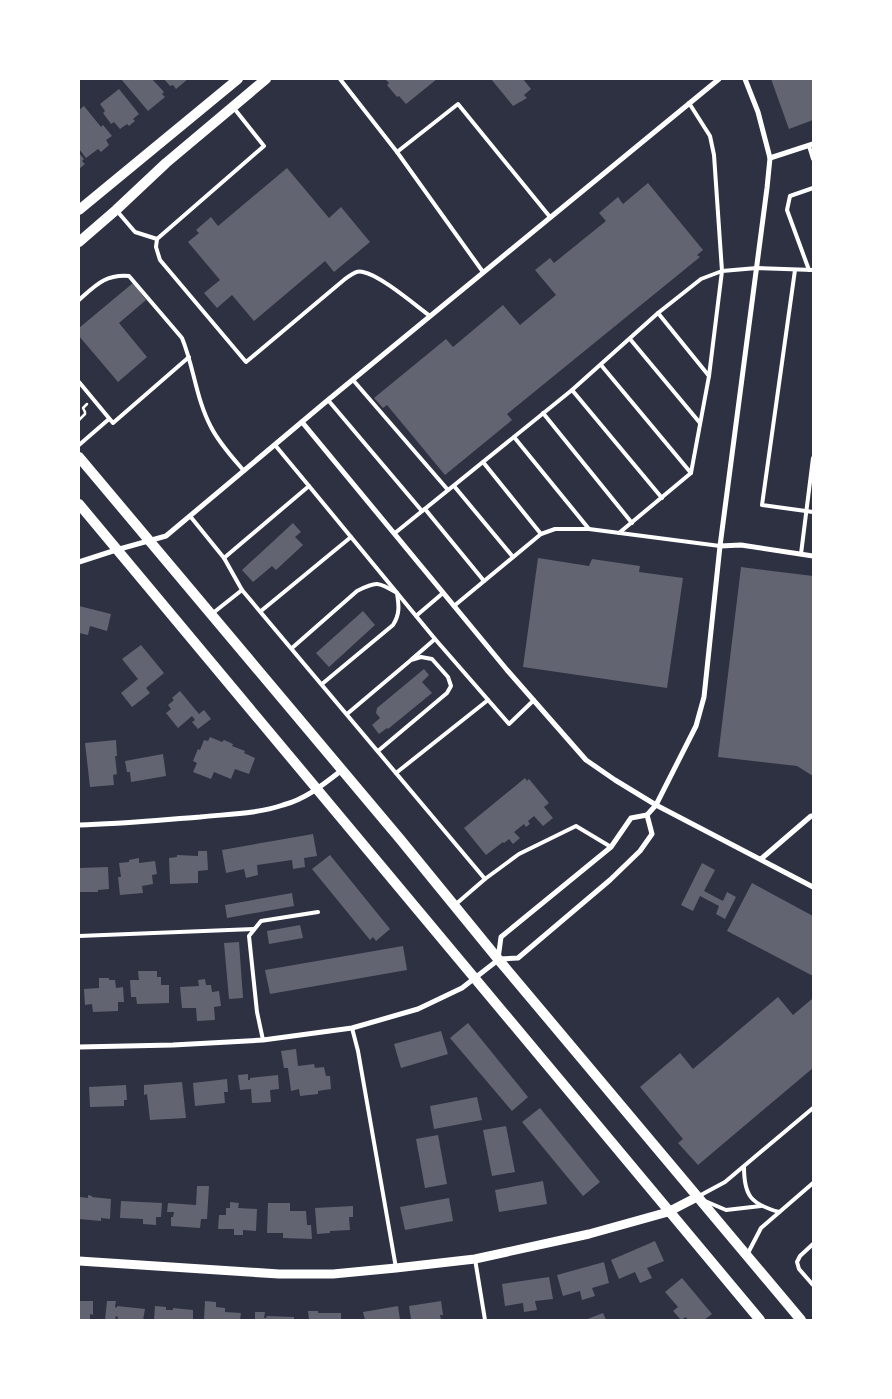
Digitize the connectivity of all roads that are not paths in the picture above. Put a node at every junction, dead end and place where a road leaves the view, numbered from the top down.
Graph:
1 (238, 79) edge
2 (266, 79) edge
3 (340, 79) edge
4 (719, 79) edge
5 (745, 79) edge
6 (689, 104) junction
7 (232, 107) junction
8 (811, 145) edge
9 (397, 152) junction
10 (770, 158) junction
11 (813, 159) edge
12 (813, 188) edge
13 (79, 210) edge
14 (116, 210) junction
15 (550, 217) junction
16 (157, 239) junction
17 (79, 242) edge
18 (757, 268) junction
19 (795, 270) junction
20 (811, 270) edge
21 (722, 271) junction
22 (483, 272) junction
23 (79, 300) edge
24 (658, 314) junction
25 (430, 316) junction
26 (630, 340) junction
27 (189, 357) junction
28 (601, 365) junction
29 (709, 376) junction
30 (353, 380) junction
31 (79, 382) edge
32 (572, 390) junction
33 (328, 400) junction
34 (543, 413) junction
35 (109, 418) junction
36 (302, 422) junction
37 (700, 424) junction
38 (514, 437) junction
39 (79, 445) edge
40 (275, 445) junction
41 (79, 457) edge
42 (813, 458) edge
43 (483, 462) junction
44 (244, 471) junction
45 (691, 473) junction
46 (309, 486) junction
47 (454, 486) junction
48 (448, 490) junction
49 (662, 498) junction
50 (79, 504) edge
51 (424, 510) junction
52 (806, 511) junction
53 (813, 512) edge
54 (190, 516) junction
55 (632, 523) junction
56 (589, 529) junction
57 (395, 533) junction
58 (619, 533) junction
59 (541, 534) junction
60 (351, 536) junction
61 (149, 540) junction
62 (720, 546) junction
63 (116, 550) junction
64 (801, 554) junction
65 (813, 556) edge
66 (513, 557) junction
67 (224, 558) junction
68 (79, 562) edge
69 (484, 580) junction
70 (242, 590) junction
71 (397, 593) junction
72 (443, 593) junction
73 (454, 606) junction
74 (261, 611) junction
75 (211, 615) junction
76 (416, 616) junction
77 (435, 639) junction
78 (292, 648) junction
79 (411, 660) junction
80 (322, 684) junction
81 (488, 700) junction
82 (534, 700) junction
83 (347, 714) junction
84 (378, 751) junction
85 (342, 770) junction
86 (396, 773) junction
87 (317, 789) junction
88 (656, 805) junction
89 (648, 815) junction
90 (813, 816) edge
91 (79, 825) edge
92 (610, 847) junction
93 (761, 860) junction
94 (485, 879) junction
95 (813, 887) edge
96 (455, 906) junction
97 (318, 912) dead end
98 (254, 929) junction
99 (79, 936) edge
100 (498, 959) junction
101 (475, 979) junction
102 (352, 1028) junction
103 (263, 1040) junction
104 (79, 1047) edge
105 (813, 1108) edge
106 (744, 1167) junction
107 (813, 1183) edge
108 (696, 1197) junction
109 (761, 1206) junction
110 (668, 1212) junction
111 (779, 1212) junction
112 (813, 1244) edge
113 (748, 1256) junction
114 (474, 1258) junction
115 (79, 1261) edge
116 (396, 1268) junction
117 (813, 1285) edge
118 (485, 1320) edge
119 (760, 1320) edge
120 (801, 1320) edge

1 - 13 main road
2 - 7 main road
3 - 9 lane
4 - 6 street
5 - 10 street
6 - 15 street
6 - 21 lane
7 - 14 main road
7 - 16 lane
8 - 10 street
8 - 11 lane
9 - 15 lane
9 - 22 lane
10 - 18 street
12 - 20 lane
14 - 16 lane
14 - 17 main road
15 - 22 street
16 - 25 lane
18 - 19 lane
18 - 21 lane
18 - 62 street
19 - 20 lane
19 - 52 lane
21 - 24 lane
21 - 29 lane
22 - 25 street
23 - 27 lane
24 - 26 lane
24 - 29 lane
25 - 30 street
26 - 28 lane
26 - 37 lane
27 - 35 lane
27 - 44 lane
28 - 32 lane
28 - 45 lane
29 - 37 lane
30 - 33 street
30 - 48 lane
31 - 35 lane
32 - 34 lane
32 - 49 lane
33 - 36 street
33 - 51 lane
34 - 38 lane
34 - 55 lane
35 - 39 lane
36 - 40 street
36 - 57 street
37 - 45 lane
38 - 43 lane
38 - 56 lane
40 - 44 street
40 - 46 lane
41 - 61 main road
42 - 52 lane
43 - 47 lane
43 - 59 lane
44 - 54 street
45 - 49 lane
46 - 60 lane
46 - 67 lane
47 - 48 lane
47 - 66 lane
48 - 51 lane
49 - 55 lane
50 - 63 main road
51 - 57 lane
51 - 69 lane
52 - 53 lane
52 - 64 lane
54 - 61 street
54 - 67 lane
55 - 58 lane
56 - 58 lane
56 - 59 lane
57 - 72 street
58 - 62 lane
59 - 66 lane
60 - 71 lane
60 - 74 lane
61 - 63 street
61 - 75 main road
62 - 64 street
62 - 88 street
63 - 68 street
63 - 87 main road
64 - 65 street
66 - 69 lane
67 - 70 lane
69 - 73 lane
70 - 74 lane
70 - 75 lane
71 - 76 lane
71 - 78 lane
71 - 80 lane
72 - 73 street
72 - 76 lane
73 - 82 street
74 - 78 lane
75 - 85 main road
76 - 77 lane
77 - 79 lane
77 - 81 lane
78 - 80 lane
79 - 83 lane
79 - 84 lane
80 - 83 lane
81 - 82 lane
81 - 86 lane
82 - 88 street
83 - 84 lane
84 - 86 lane
85 - 87 street
85 - 96 main road
86 - 94 lane
87 - 91 street
87 - 101 main road
88 - 89 street
88 - 93 street
89 - 92 street
89 - 100 street
90 - 93 street
92 - 94 lane
92 - 100 street
93 - 95 street
94 - 96 lane
96 - 100 main road
97 - 98 lane
98 - 99 lane
98 - 103 lane
100 - 101 street
100 - 108 main road
101 - 102 street
101 - 110 main road
102 - 103 street
102 - 116 lane
103 - 104 street
105 - 106 lane
106 - 108 lane
106 - 109 lane
107 - 111 lane
108 - 109 lane
108 - 110 street
108 - 113 main road
109 - 111 lane
110 - 114 street
110 - 119 main road
111 - 113 lane
112 - 117 lane
113 - 120 main road
114 - 116 street
114 - 118 lane
115 - 116 street

